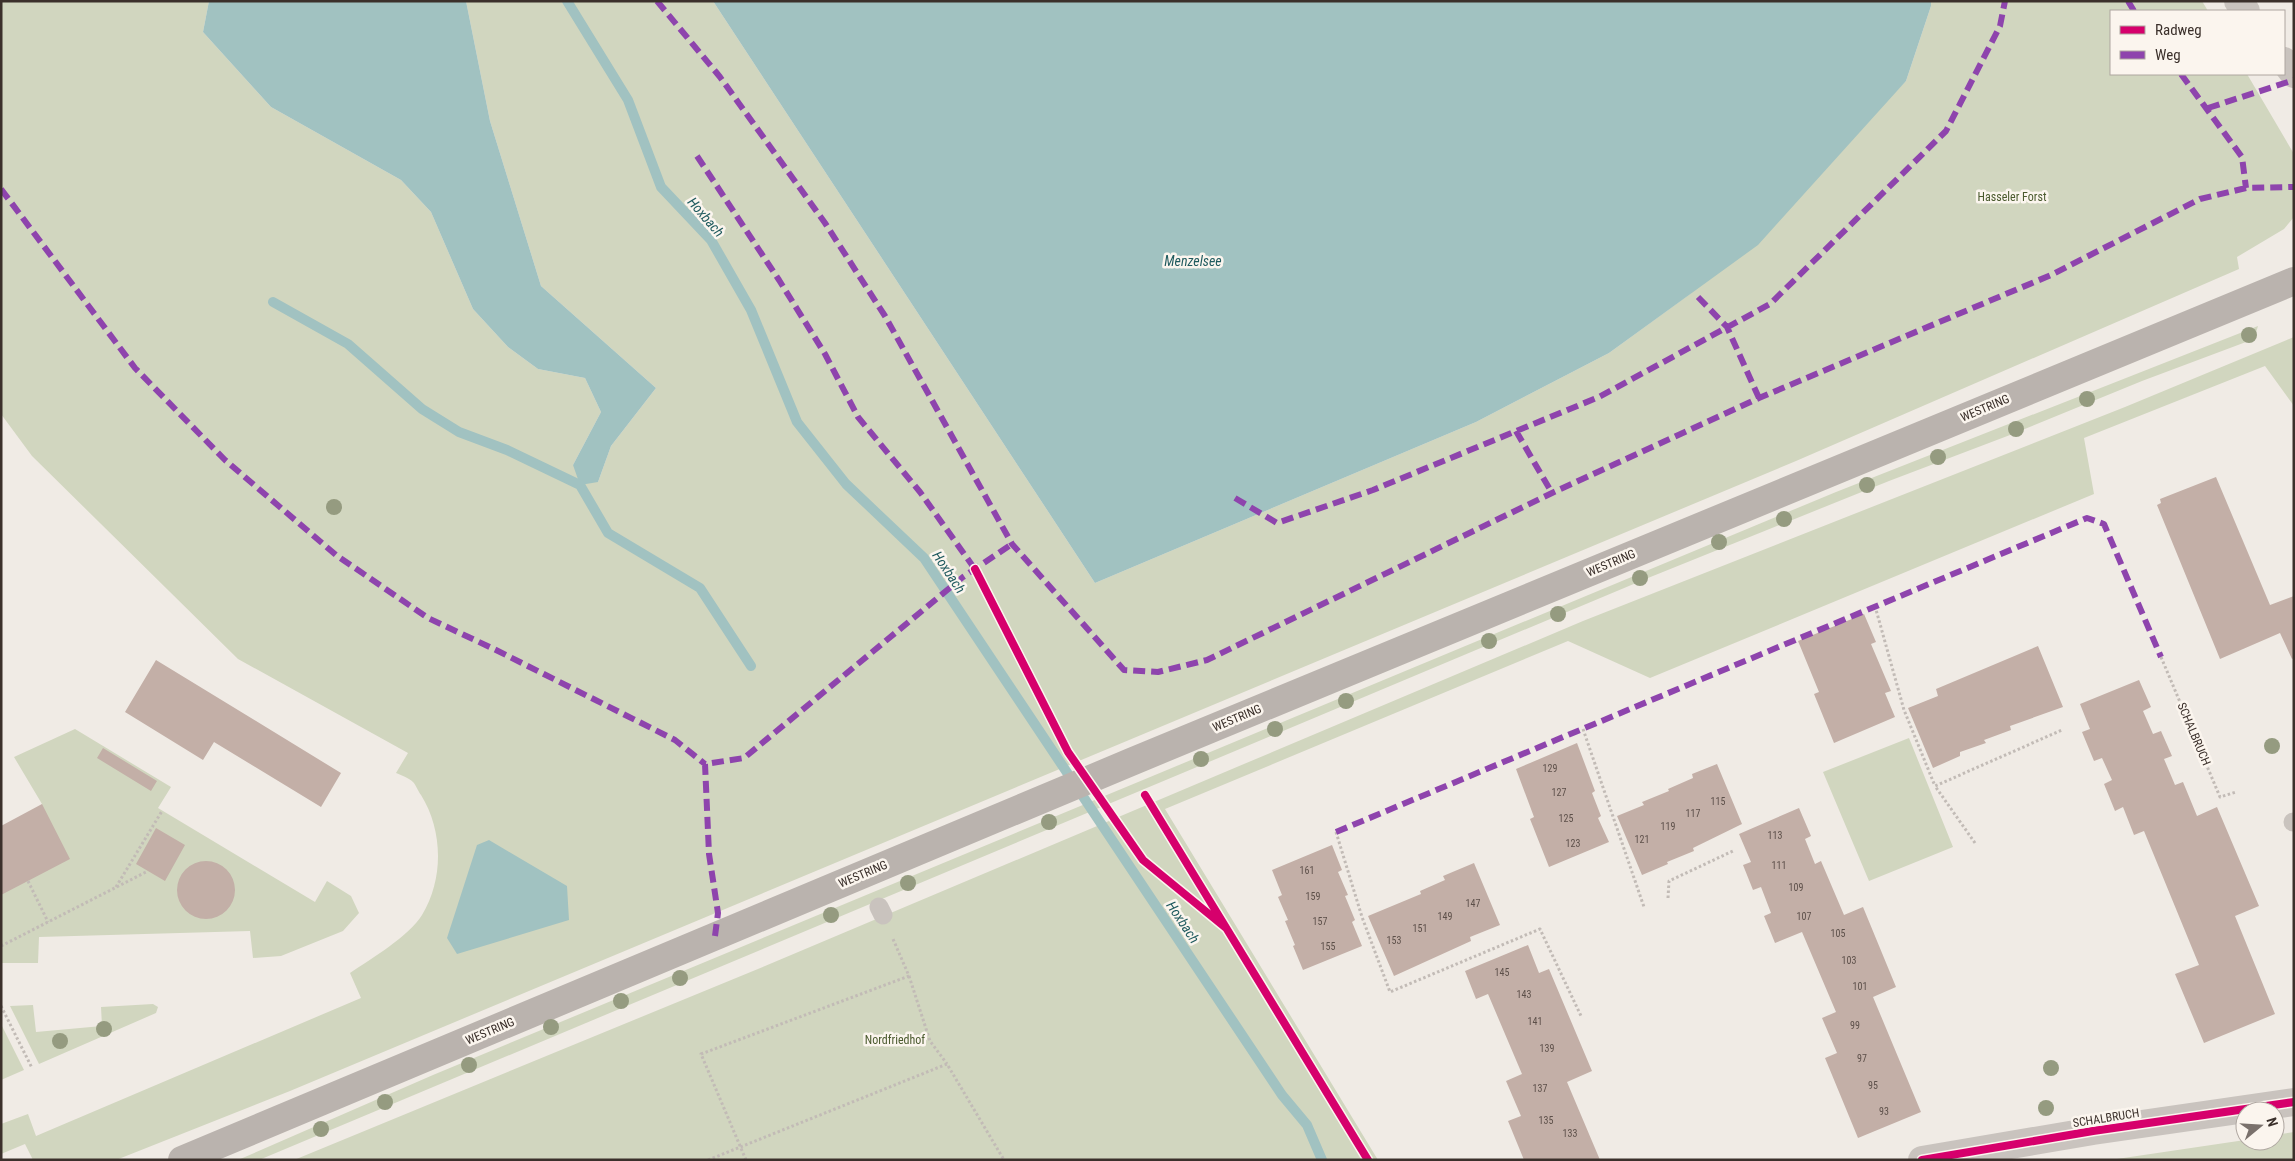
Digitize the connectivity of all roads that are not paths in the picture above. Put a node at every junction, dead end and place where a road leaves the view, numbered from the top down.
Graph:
1 (2285, 62) edge
2 (2294, 74) edge
3 (2294, 281) edge
4 (2294, 1102) edge
5 (182, 1160) edge
6 (1922, 1160) edge

1 - 2 street
3 - 5 main road, WESTRING
4 - 6 street, SCHALBRUCH

